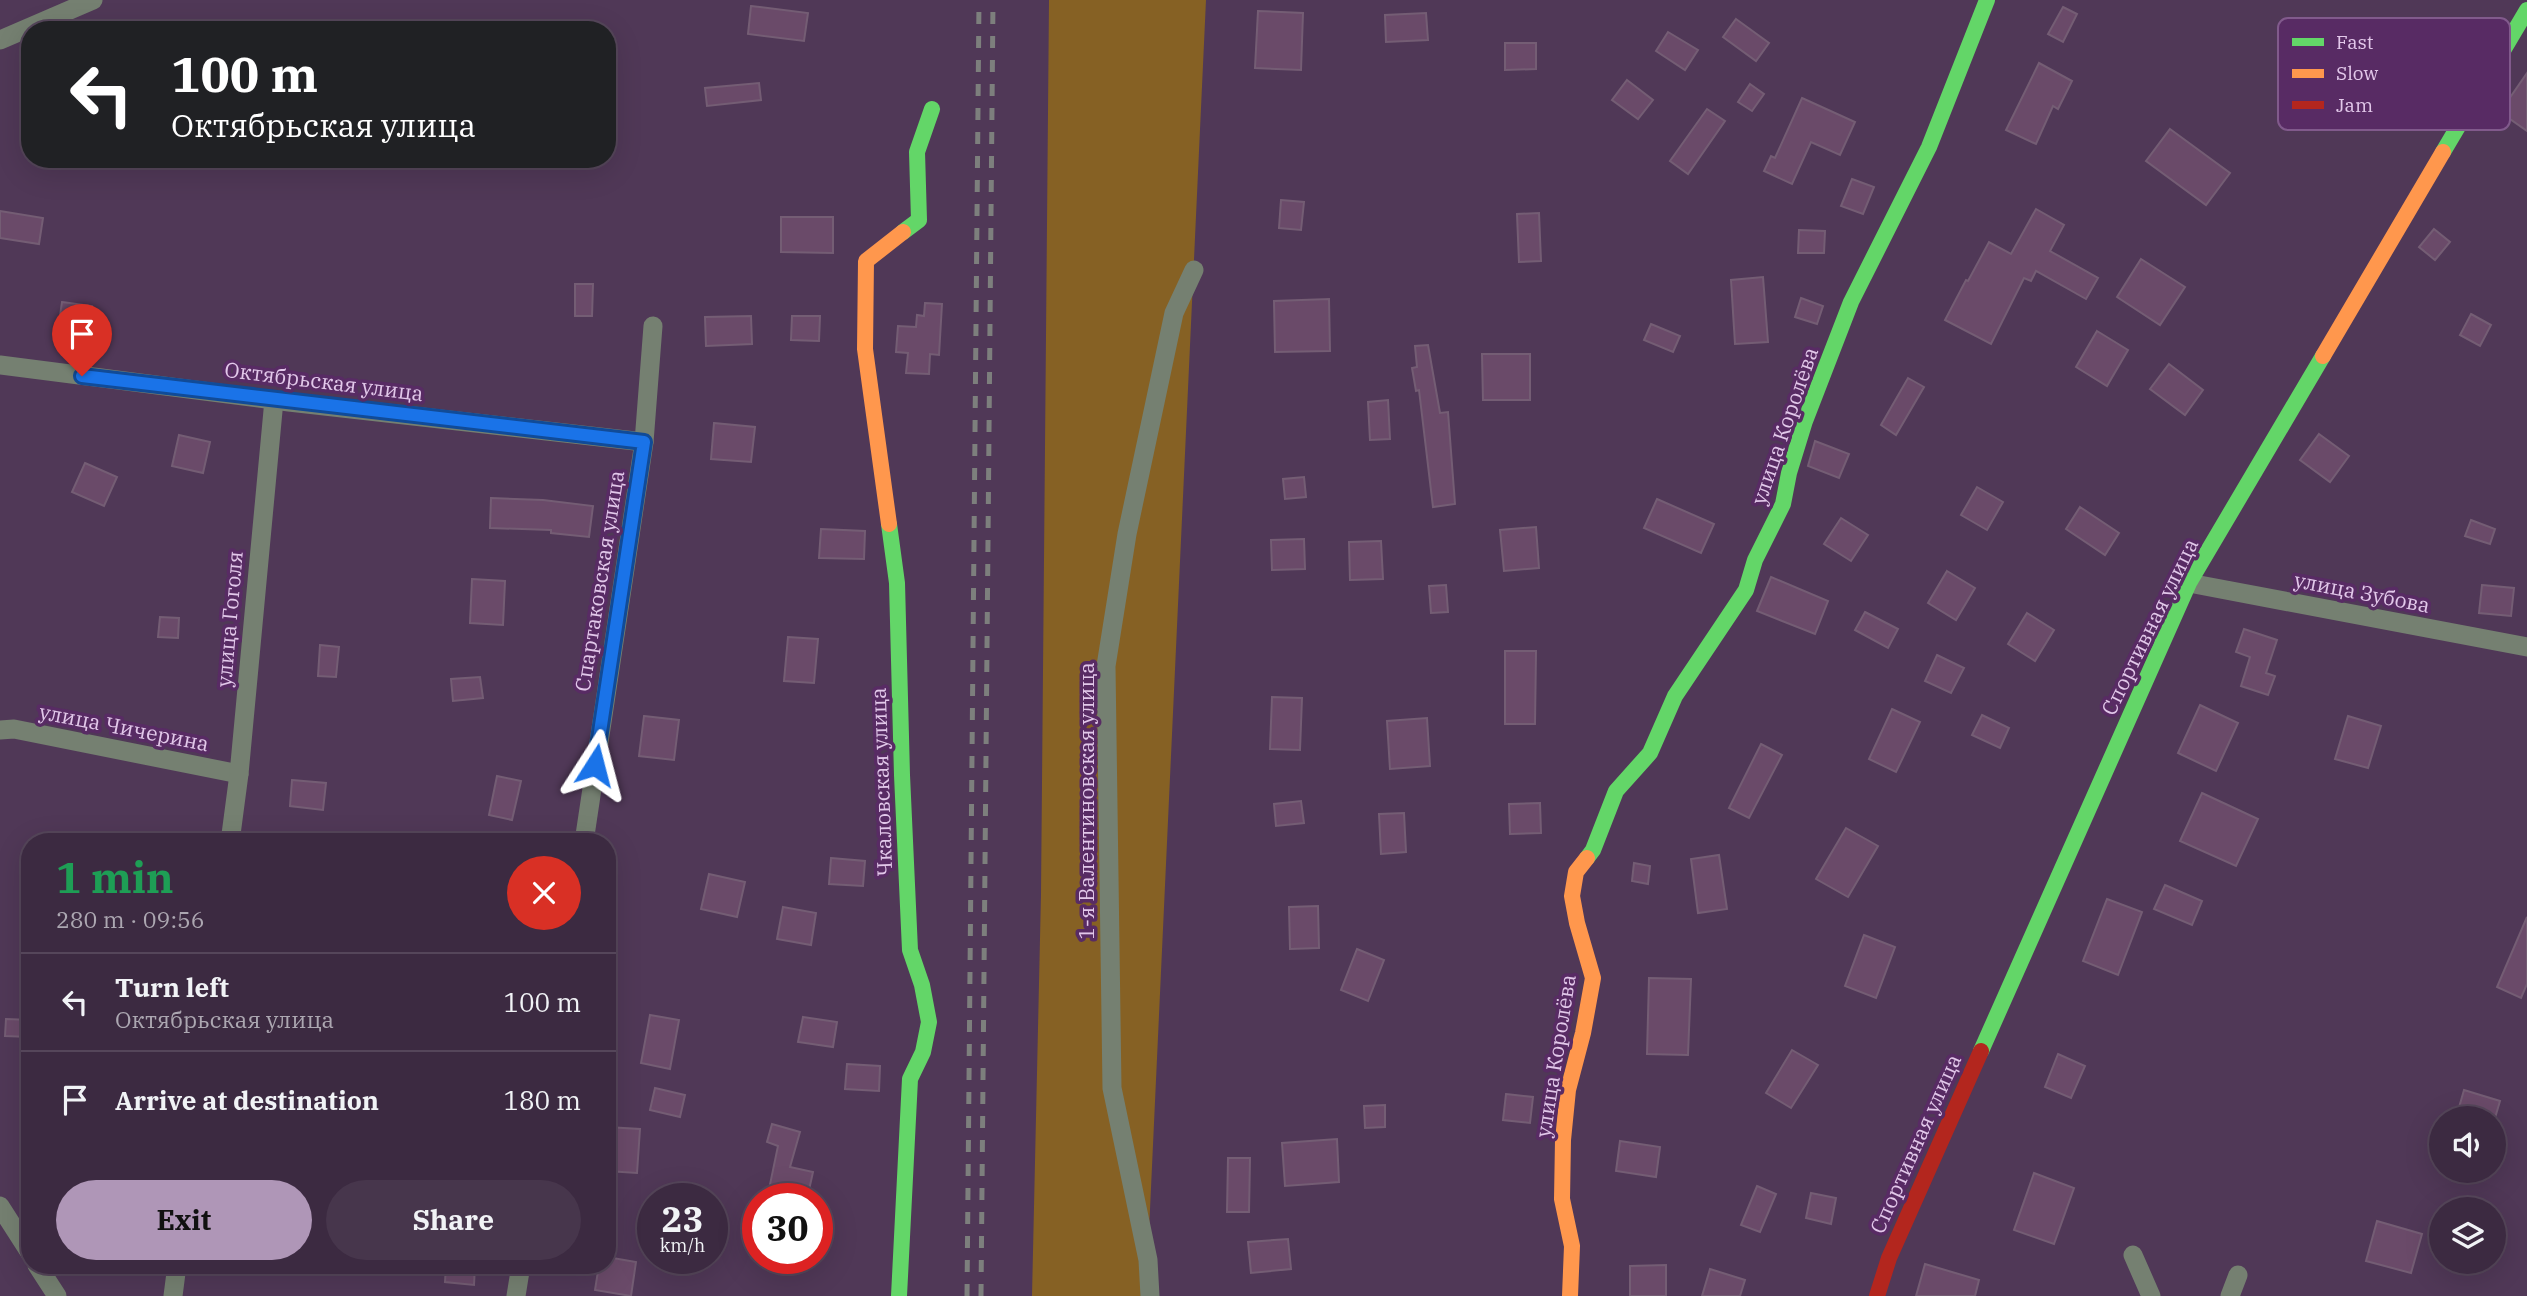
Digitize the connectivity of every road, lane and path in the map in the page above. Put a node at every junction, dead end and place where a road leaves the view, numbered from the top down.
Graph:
1 (93, 0) edge
2 (1987, 0) edge
3 (2527, 10) edge
4 (44, 21) edge
5 (21, 31) edge
6 (2510, 39) edge
7 (0, 40) edge
8 (932, 109) dead end
9 (2456, 130) edge
10 (1194, 270) dead end
11 (653, 326) dead end
12 (0, 365) edge
13 (274, 400) junction
14 (644, 442) junction
15 (2189, 583) junction
16 (2527, 647) edge
17 (0, 730) edge
18 (239, 774) junction
19 (231, 833) edge
20 (585, 833) edge
21 (0, 1206) edge
22 (21, 1239) edge
23 (2133, 1255) dead end
24 (43, 1274) edge
25 (176, 1274) edge
26 (520, 1274) edge
27 (2238, 1275) dead end
28 (57, 1296) edge
29 (173, 1296) edge
30 (516, 1296) edge
31 (899, 1296) edge
32 (1150, 1296) edge
33 (1570, 1296) edge
34 (1877, 1296) edge
35 (2151, 1296) edge
36 (2230, 1296) edge

1 - 4 street
2 - 33 street, улица Королёва
3 - 6 street, Спортивная улица
5 - 7 street
8 - 31 street, Чкаловская улица
9 - 15 street, Спортивная улица
10 - 32 street, 1-я Валентиновская улица
11 - 14 street, Спартаковская улица
12 - 13 street, Октябрьская улица
13 - 14 street, Октябрьская улица
13 - 18 street, улица Гоголя
14 - 20 street, Спартаковская улица
15 - 16 street, улица Зубова
15 - 34 street, Спортивная улица
17 - 18 street, улица Чичерина
18 - 19 street, улица Гоголя
21 - 22 street
23 - 35 street
24 - 28 street
25 - 29 street
26 - 30 street
27 - 36 street

